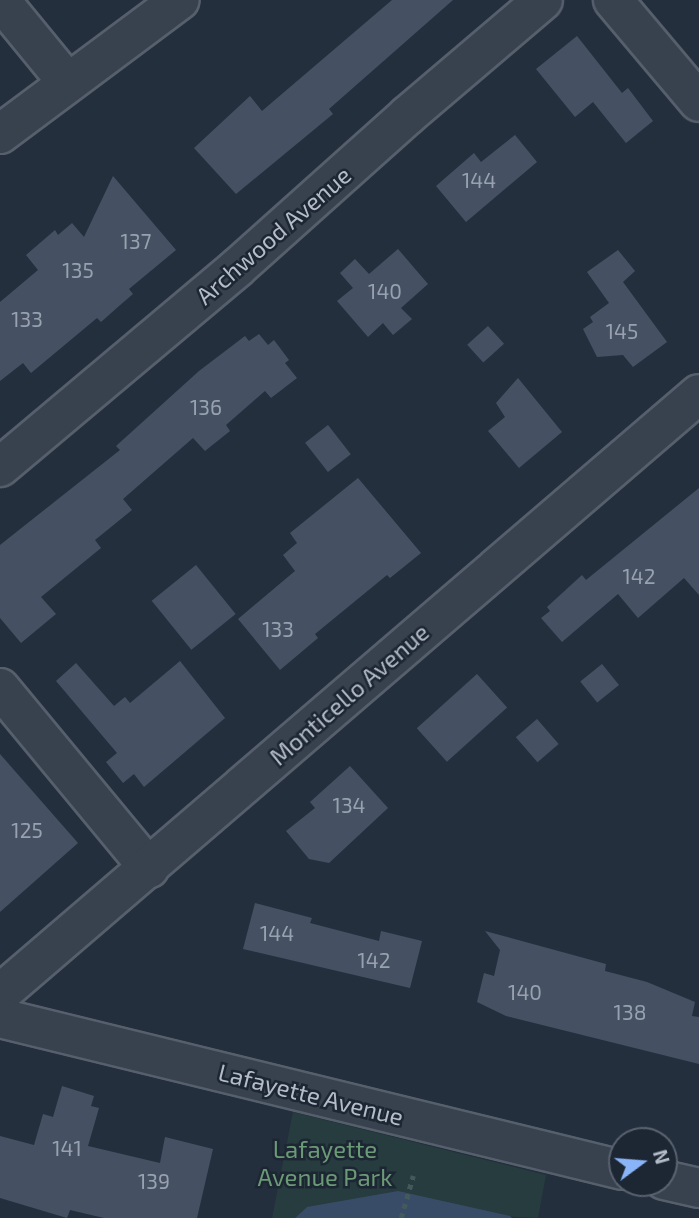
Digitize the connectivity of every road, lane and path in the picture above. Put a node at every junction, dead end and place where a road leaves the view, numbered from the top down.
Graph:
1 (0, 0) edge
2 (180, 0) edge
3 (543, 0) edge
4 (613, 0) edge
5 (68, 83) junction
6 (699, 102) edge
7 (0, 134) edge
8 (699, 394) edge
9 (0, 467) edge
10 (0, 688) edge
11 (149, 868) junction
12 (0, 994) edge
13 (0, 1018) edge
14 (608, 1167) edge
15 (414, 1176) dead end
16 (678, 1183) edge
17 (699, 1188) edge
18 (401, 1218) edge

1 - 5 street
2 - 5 street
3 - 9 street, Archwood Avenue
4 - 6 street
5 - 7 street
8 - 11 street, Monticello Avenue
10 - 11 street
11 - 12 street, Monticello Avenue
13 - 14 street, Lafayette Avenue
15 - 18 path
16 - 17 street

